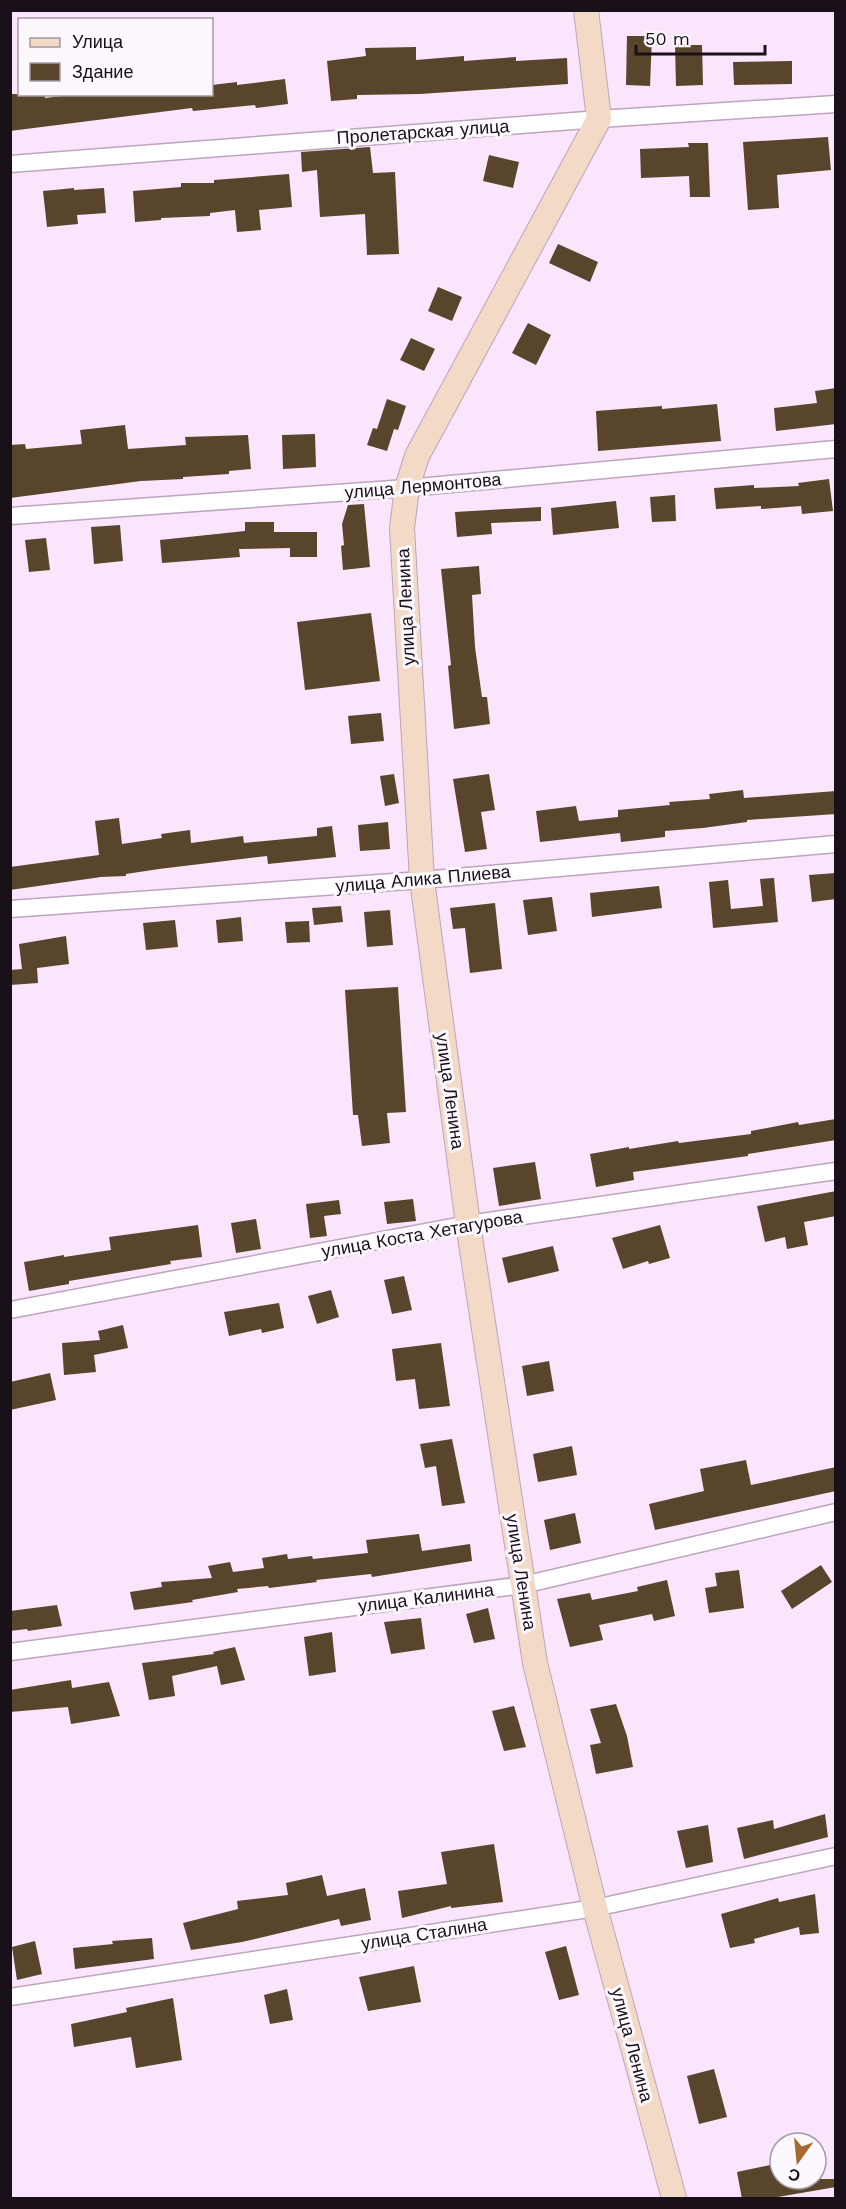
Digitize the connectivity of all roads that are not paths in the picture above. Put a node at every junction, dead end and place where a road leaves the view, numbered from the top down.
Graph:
1 (586, 10) edge
2 (836, 104) edge
3 (598, 119) junction
4 (10, 164) edge
5 (836, 450) edge
6 (407, 488) junction
7 (10, 516) edge
8 (836, 844) edge
9 (422, 880) junction
10 (10, 909) edge
11 (836, 1171) edge
12 (468, 1224) junction
13 (10, 1310) edge
14 (836, 1512) edge
15 (523, 1585) junction
16 (10, 1652) edge
17 (836, 1856) edge
18 (595, 1908) junction
19 (10, 1997) edge
20 (674, 2199) edge

1 - 3 street
2 - 3 street, Пролетарская улица
3 - 4 street, Пролетарская улица
3 - 6 street, улица Ленина
5 - 6 street, улица Лермонтова
6 - 7 street, улица Лермонтова
6 - 9 street, улица Ленина
8 - 9 street, улица Алика Плиева
9 - 10 street, улица Алика Плиева
9 - 12 street, улица Ленина
11 - 12 street, улица Коста Хетагурова
12 - 13 street, улица Коста Хетагурова
12 - 15 street, улица Ленина
14 - 15 street, улица Калинина
15 - 16 street, улица Калинина
15 - 18 street, улица Ленина
17 - 18 street, улица Сталина
18 - 19 street, улица Сталина
18 - 20 street, улица Ленина

